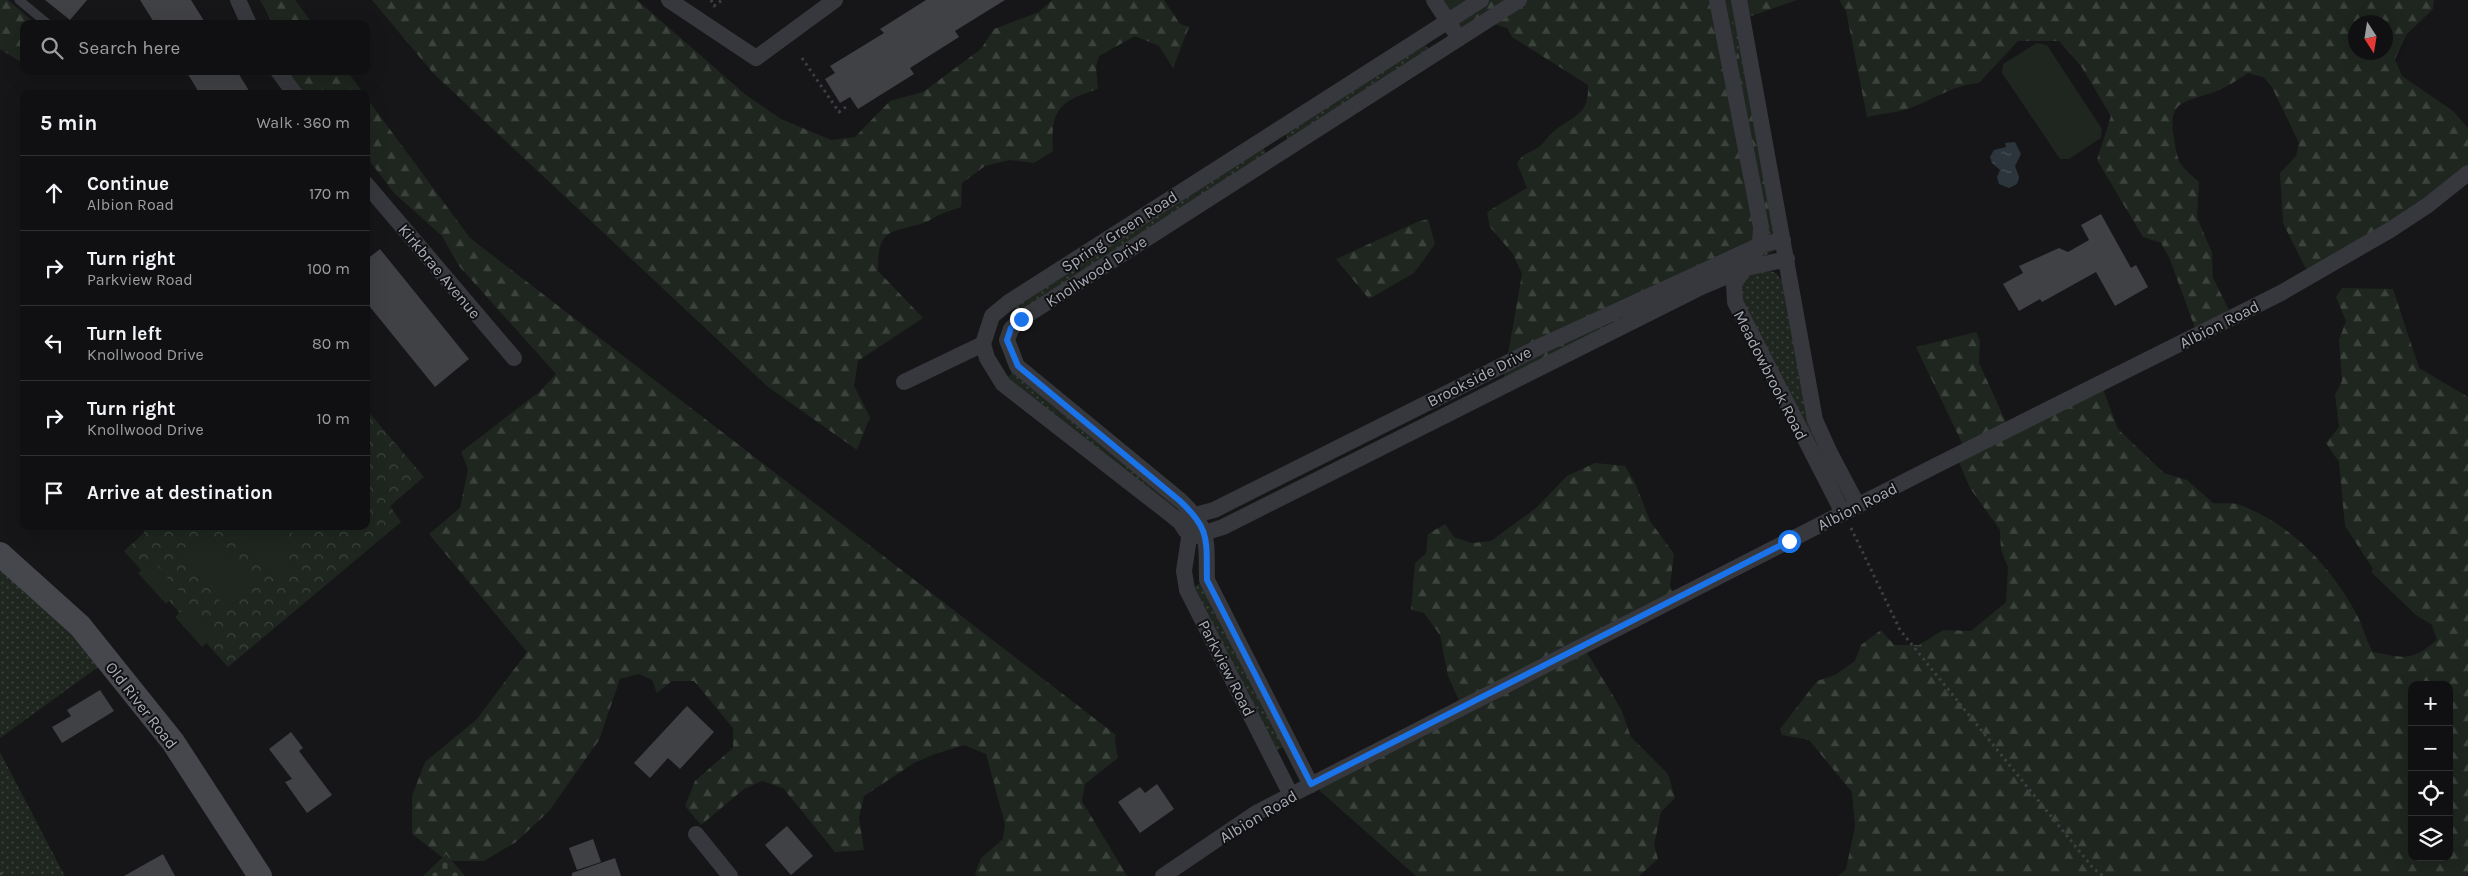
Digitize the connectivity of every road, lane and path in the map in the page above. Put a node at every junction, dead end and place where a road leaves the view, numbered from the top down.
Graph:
1 (19, 0) edge
2 (238, 0) edge
3 (669, 0) edge
4 (711, 0) edge
5 (722, 0) edge
6 (835, 0) edge
7 (1434, 0) edge
8 (1481, 0) edge
9 (1519, 0) edge
10 (1717, 0) edge
11 (1739, 0) edge
12 (43, 20) edge
13 (246, 20) edge
14 (1448, 21) junction
15 (1459, 39) junction
16 (802, 58) dead end
17 (281, 75) edge
18 (292, 90) edge
19 (847, 106) dead end
20 (1273, 132) junction
21 (1285, 150) junction
22 (2468, 173) edge
23 (370, 189) edge
24 (1783, 240) junction
25 (1760, 245) junction
26 (1787, 258) junction
27 (1746, 268) junction
28 (983, 344) junction
29 (514, 358) dead end
30 (904, 382) dead end
31 (1858, 506) junction
32 (1843, 513) junction
33 (1187, 518) junction
34 (1197, 535) junction
35 (0, 554) edge
36 (1311, 784) junction
37 (1291, 794) junction
38 (696, 834) dead end
39 (0, 873) edge
40 (5, 876) edge
41 (260, 876) edge
42 (730, 876) edge
43 (1163, 876) edge
44 (2103, 876) edge

1 - 12 lane
2 - 13 street
3 - 6 street
4 - 5 path
7 - 14 street
8 - 14 street
9 - 15 street
10 - 25 street
11 - 24 street, Meadowbrook Road
14 - 15 street
14 - 20 street, Spring Green Road
15 - 21 street
16 - 19 path
17 - 18 street
20 - 21 street
20 - 28 street, Spring Green Road
21 - 33 street, Knollwood Drive
22 - 31 street, Albion Road
23 - 29 street, Kirkbrae Avenue
24 - 25 street, Brookside Drive
24 - 26 street, Meadowbrook Road
25 - 27 street, Meadowbrook Road
25 - 33 street, Brookside Drive
26 - 27 street, Brookside Drive
26 - 31 street, Meadowbrook Road
27 - 32 street, Meadowbrook Road
27 - 34 street, Brookside Drive
28 - 30 street
28 - 33 street, Knollwood Drive
31 - 32 street, Albion Road
32 - 36 street, Albion Road
32 - 44 path
33 - 34 street, Knollwood Drive
34 - 36 street, Parkview Road
34 - 37 street, Parkview Road
35 - 41 main road, Old River Road
36 - 37 street, Albion Road
37 - 43 street, Albion Road
38 - 42 street
39 - 40 path

